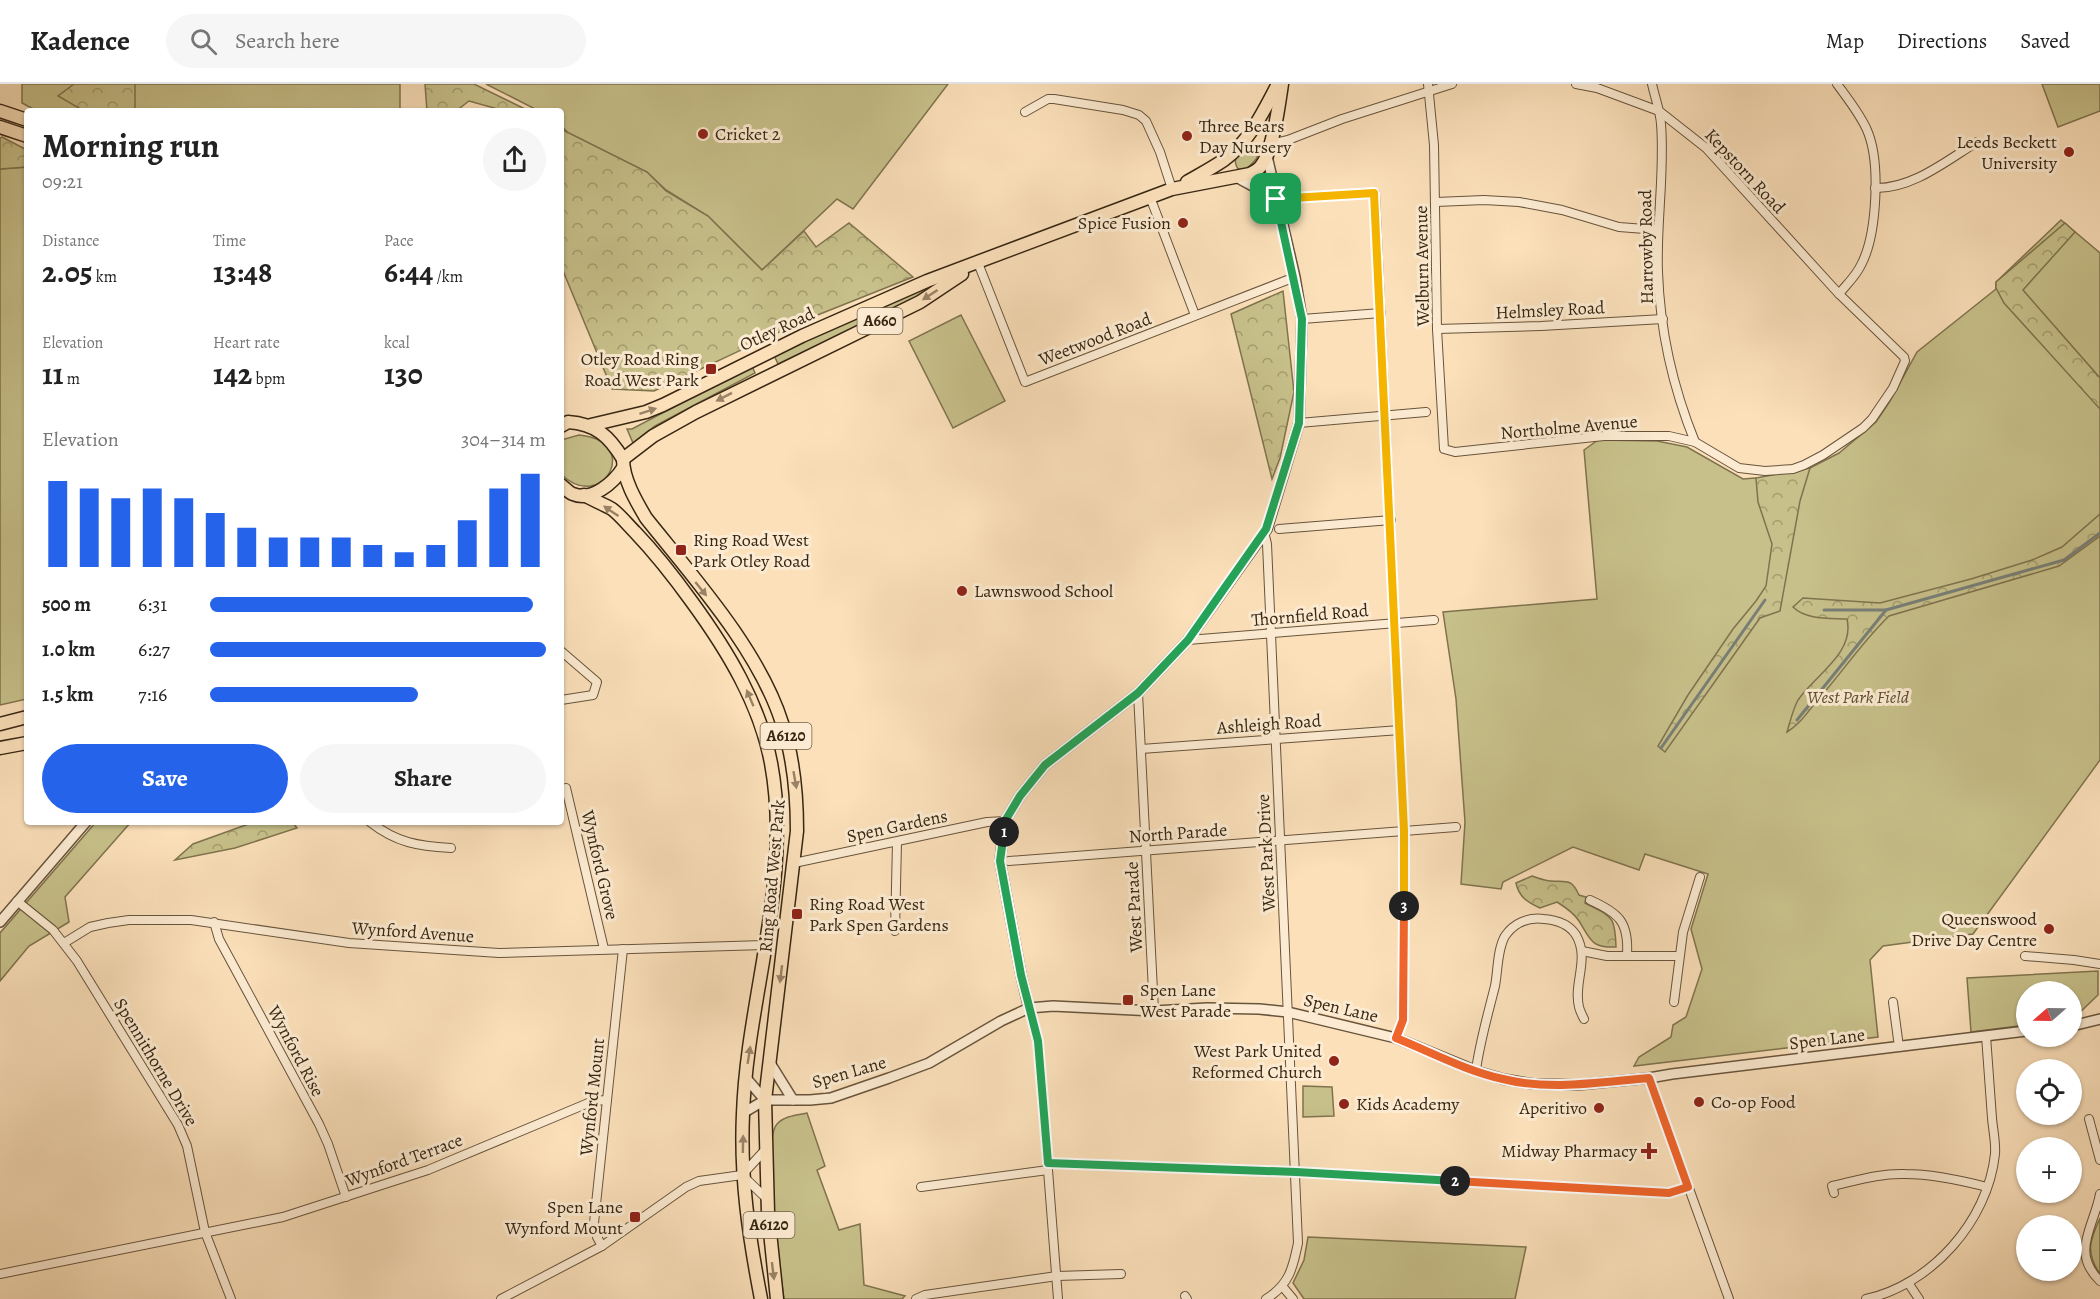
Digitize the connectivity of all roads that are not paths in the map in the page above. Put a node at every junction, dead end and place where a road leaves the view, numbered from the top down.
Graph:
1 (1280, 84) edge
2 (1452, 84) edge
3 (1576, 84) edge
4 (1652, 84) edge
5 (1838, 84) edge
6 (1428, 88) edge
7 (0, 111) edge
8 (1659, 111) junction
9 (1026, 112) dead end
10 (24, 119) edge
11 (0, 127) edge
12 (24, 135) edge
13 (1247, 137) junction
14 (1977, 142) dead end
15 (1268, 150) junction
16 (1225, 159) junction
17 (1236, 177) junction
18 (1177, 187) junction
19 (1875, 188) junction
20 (1150, 197) junction
21 (1276, 199) junction
22 (1436, 202) junction
23 (1658, 230) junction
24 (978, 263) junction
25 (1295, 277) junction
26 (1839, 294) junction
27 (1381, 313) junction
28 (1195, 315) junction
29 (1302, 319) junction
30 (1663, 319) junction
31 (1437, 329) junction
32 (1426, 412) dead end
33 (1386, 414) junction
34 (564, 422) edge
35 (1299, 423) junction
36 (591, 425) junction
37 (1695, 442) junction
38 (1444, 449) joint
39 (623, 464) junction
40 (564, 487) edge
41 (579, 495) junction
42 (564, 498) edge
43 (1391, 520) junction
44 (1279, 529) dead end
45 (1264, 532) junction
46 (1434, 620) dead end
47 (1395, 624) junction
48 (1271, 634) junction
49 (1188, 640) junction
50 (564, 654) edge
51 (1138, 693) junction
52 (564, 699) edge
53 (24, 718) edge
54 (0, 724) edge
55 (1400, 730) junction
56 (1276, 739) junction
57 (24, 744) edge
58 (0, 748) edge
59 (1141, 749) junction
60 (566, 788) dead end
61 (1005, 821) junction
62 (83, 825) edge
63 (374, 825) edge
64 (1456, 828) dead end
65 (1404, 831) junction
66 (1281, 841) junction
67 (897, 842) junction
68 (451, 848) dead end
69 (1146, 851) junction
70 (1009, 861) dead end
71 (794, 863) junction
72 (1700, 877) dead end
73 (1590, 900) dead end
74 (17, 901) junction
75 (0, 922) edge
76 (214, 922) junction
77 (895, 931) dead end
78 (64, 943) junction
79 (766, 945) junction
80 (604, 949) junction
81 (623, 949) junction
82 (1582, 951) junction
83 (1627, 955) junction
84 (1679, 956) junction
85 (2025, 956) dead end
86 (2100, 964) edge
87 (1674, 1002) dead end
88 (1893, 1002) dead end
89 (1029, 1008) junction
90 (1154, 1011) junction
91 (1288, 1012) junction
92 (2100, 1019) edge
93 (1584, 1020) dead end
94 (2082, 1024) edge
95 (2016, 1032) edge
96 (1986, 1036) junction
97 (1396, 1038) junction
98 (1899, 1047) junction
99 (770, 1063) junction
100 (1476, 1071) junction
101 (746, 1078) junction
102 (1649, 1078) junction
103 (607, 1100) junction
104 (765, 1100) junction
105 (793, 1100) junction
106 (743, 1113) junction
107 (2089, 1119) dead end
108 (765, 1150) junction
109 (2100, 1160) edge
110 (1048, 1167) junction
111 (1296, 1172) junction
112 (742, 1175) junction
113 (921, 1187) dead end
114 (1688, 1187) junction
115 (1987, 1187) junction
116 (1834, 1193) dead end
117 (2100, 1194) edge
118 (346, 1197) junction
119 (767, 1199) junction
120 (205, 1232) junction
121 (602, 1246) junction
122 (0, 1274) edge
123 (1120, 1274) dead end
124 (1057, 1276) junction
125 (2100, 1281) edge
126 (1909, 1284) junction
127 (1283, 1287) junction
128 (231, 1299) edge
129 (501, 1299) edge
130 (761, 1299) edge
131 (777, 1299) edge
132 (916, 1299) edge
133 (1058, 1299) edge
134 (1266, 1299) edge
135 (1293, 1299) edge
136 (1729, 1299) edge
137 (1866, 1299) edge
138 (1918, 1299) edge

1 - 13 highway, Otley Road / A660
1 - 15 highway, Otley Road / A660
2 - 6 street
3 - 8 street, Kepstorn Road
4 - 8 street, Harrowby Road
5 - 19 street
6 - 15 street
6 - 22 street, Welburn Avenue
7 - 10 highway
8 - 23 street, Harrowby Road
8 - 26 street, Kepstorn Road
9 - 18 street
11 - 12 highway
13 - 15 highway
13 - 16 highway, Otley Road / A660
14 - 19 street
15 - 17 highway, Otley Road / A660
15 - 21 street
16 - 17 highway
16 - 18 highway, Otley Road / A660
17 - 18 highway, Otley Road / A660
17 - 21 street
18 - 20 highway, Otley Road / A660
19 - 26 street
20 - 24 highway, Otley Road / A660
20 - 28 street
21 - 25 street
21 - 27 street
22 - 23 street
22 - 31 street, Welburn Avenue
23 - 30 street, Harrowby Road
24 - 28 street, Weetwood Road
36 -> 24 highway, Otley Road / A660
24 -> 39 highway, Otley Road / A660
25 - 28 street, Weetwood Road
25 - 29 street
26 - 37 street, Kepstorn Road
27 - 29 street
27 - 33 street
29 - 35 street
30 - 31 street, Helmsley Road
30 - 37 street, Harrowby Road
31 - 38 street, Welburn Avenue
32 - 33 street
33 - 35 street
33 - 43 street
34 - 36 highway
35 - 45 street
36 - 39 highway, A6120
37 - 38 street, Northolme Avenue
39 - 41 highway, Otley Road
39 -> 71 highway, Ring Road West Park / A6120
40 - 41 highway, A6120
41 - 42 highway
79 -> 41 highway, Ring Road West Park / A6120
43 - 44 street
43 - 47 street
45 - 48 street, West Park Drive
45 - 49 street
46 - 47 street, Thornfield Road
47 - 48 street, Thornfield Road
47 - 55 street
48 - 49 street, Thornfield Road
48 - 56 street, West Park Drive
49 - 51 street
50 - 52 street
51 - 59 street, West Parade
51 - 61 street
53 - 54 highway
55 - 56 street, Ashleigh Road
55 - 65 street
56 - 59 street, Ashleigh Road
56 - 66 street, West Park Drive
57 - 58 highway
59 - 69 street, West Parade
60 - 80 street, Wynford Grove
61 - 67 street, Spen Gardens
61 - 89 street
62 - 74 street
63 - 68 street
64 - 65 street, North Parade
65 - 66 street, North Parade
65 - 97 street
66 - 69 street, North Parade
66 - 91 street, West Park Drive
67 - 71 street, Spen Gardens
67 - 77 street
69 - 70 street, North Parade
69 - 90 street, West Parade
71 -> 99 highway, Ring Road West Park / A6120
72 - 84 street
73 - 83 street
74 - 75 street
74 - 78 street, Spennithorne Drive
76 - 78 street, Wynford Avenue
76 - 80 street, Wynford Avenue
76 - 118 street, Wynford Rise
78 - 120 street, Spennithorne Drive
79 - 81 street, Wynford Avenue
101 -> 79 highway, Ring Road West Park / A6120
80 - 81 street, Wynford Avenue
81 - 103 street, Wynford Mount
82 - 83 street
82 - 93 street
82 - 100 street
83 - 84 street
84 - 87 street
85 - 86 street
88 - 98 street
89 - 90 street, Spen Lane
89 - 105 street, Spen Lane
89 - 110 street
90 - 91 street, Spen Lane
91 - 97 street, Spen Lane
91 - 111 street, West Park Drive
92 - 94 street
95 - 96 street, Spen Lane
96 - 98 street, Spen Lane
96 - 115 street
97 - 100 street, Spen Lane
98 - 102 street, Spen Lane
99 - 104 highway, Ring Road West Park / A6120
99 - 105 street
100 - 102 street, Spen Lane
101 - 104 street
101 - 106 highway, Ring Road West Park / A6120
102 - 114 street
103 - 118 street, Wynford Terrace
103 - 121 street, Wynford Mount
104 - 105 street, Spen Lane
104 - 106 street
104 - 108 highway, Ring Road West Park / A6120
112 -> 106 highway, Ring Road West Park / A6120
107 - 109 street
108 - 112 street
108 - 119 highway, Ring Road West Park / A6120
110 - 111 street
110 - 113 street
110 - 124 street
111 - 114 street
111 - 127 street, West Park Drive
112 - 119 street
112 - 121 street
112 - 130 highway, Ring Road West Park / A6120
114 - 136 street
115 - 116 street
115 - 126 street
117 - 125 street
118 - 120 street, Wynford Terrace
119 -> 131 highway, Ring Road West Park / A6120
120 - 122 street, Wynford Terrace
120 - 128 street, Spennithorne Drive
121 - 129 street
123 - 124 street
124 - 132 street
124 - 133 street
126 - 137 street
126 - 138 street
127 - 134 street
127 - 135 street

